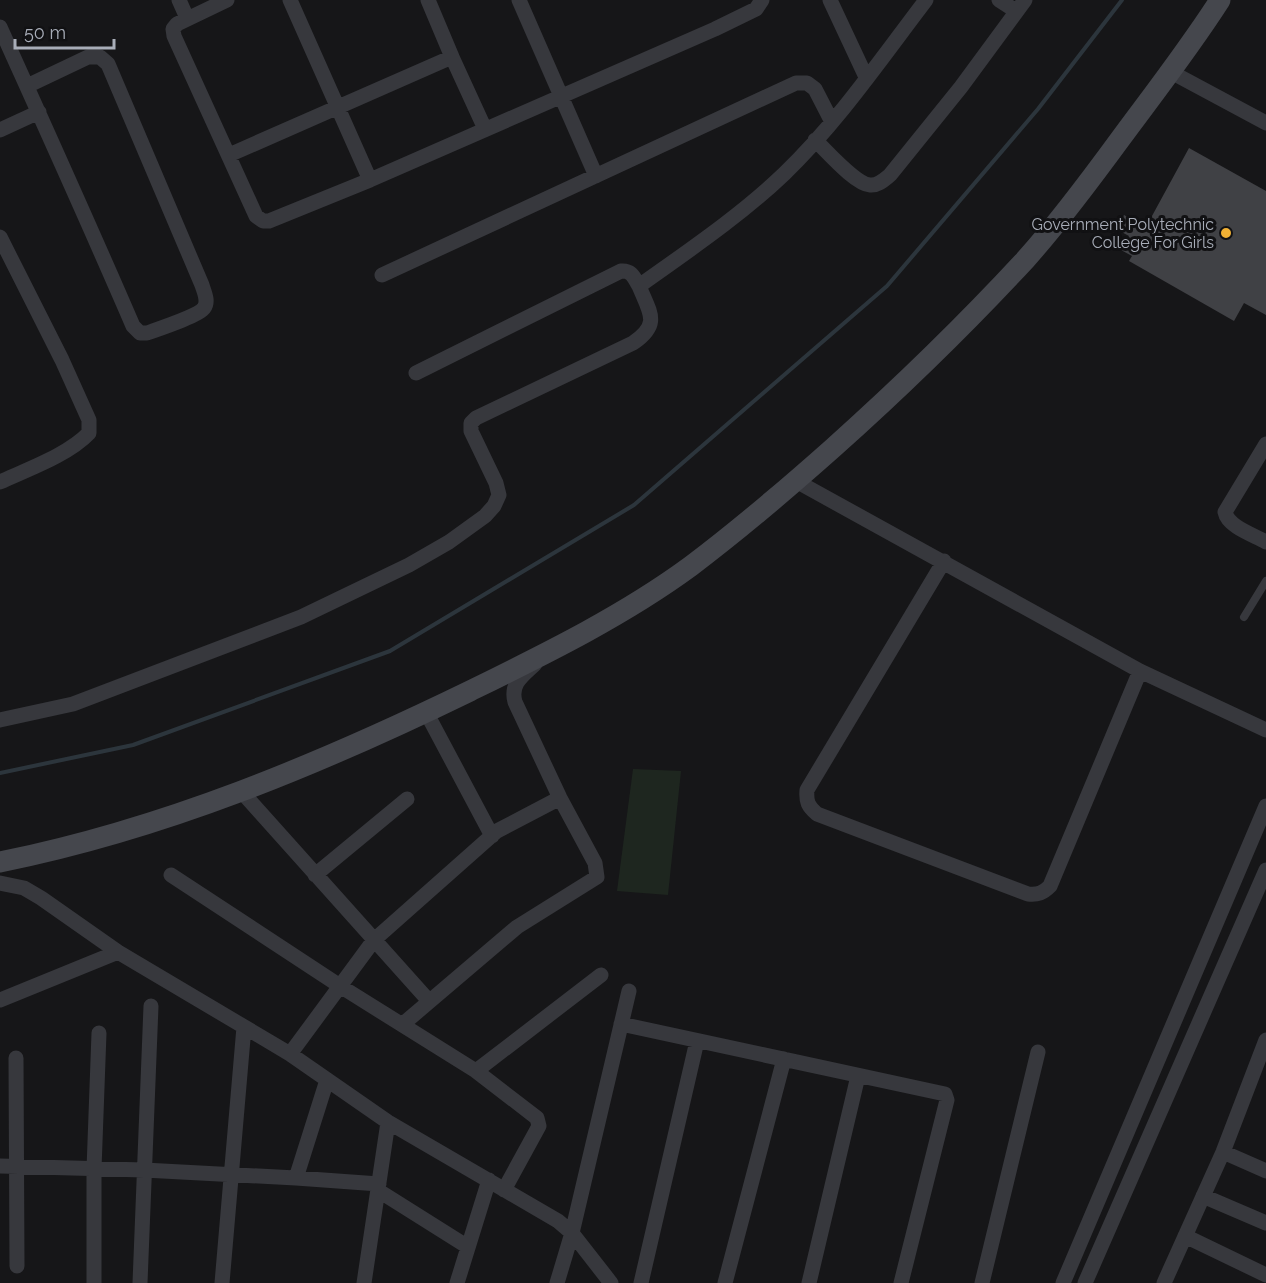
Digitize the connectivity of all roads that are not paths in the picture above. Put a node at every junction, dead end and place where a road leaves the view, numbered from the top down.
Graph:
1 (179, 0) edge
2 (227, 0) edge
3 (290, 0) edge
4 (428, 0) edge
5 (519, 0) edge
6 (762, 0) edge
7 (830, 0) edge
8 (926, 0) edge
9 (999, 0) edge
10 (1220, 0) edge
11 (1020, 6) edge
12 (187, 18) junction
13 (0, 27) edge
14 (452, 57) junction
15 (1170, 72) junction
16 (866, 77) junction
17 (27, 86) junction
18 (562, 96) junction
19 (338, 107) junction
20 (39, 112) junction
21 (832, 122) junction
22 (1266, 123) edge
23 (485, 129) junction
24 (0, 130) edge
25 (815, 140) junction
26 (229, 155) junction
27 (596, 176) junction
28 (370, 180) junction
29 (0, 237) edge
30 (382, 275) dead end
31 (639, 286) junction
32 (416, 373) dead end
33 (1266, 444) edge
34 (796, 481) junction
35 (0, 482) edge
36 (1266, 542) edge
37 (944, 561) junction
38 (1266, 581) edge
39 (1244, 618) dead end
40 (547, 652) junction
41 (1140, 671) junction
42 (426, 712) junction
43 (0, 720) edge
44 (1266, 730) edge
45 (242, 791) junction
46 (560, 798) junction
47 (407, 799) dead end
48 (1266, 806) edge
49 (492, 836) junction
50 (0, 862) edge
51 (1266, 870) edge
52 (171, 875) dead end
53 (315, 875) junction
54 (0, 884) edge
55 (374, 940) junction
56 (118, 952) junction
57 (601, 975) dead end
58 (340, 986) junction
59 (629, 991) dead end
60 (0, 1000) edge
61 (429, 1001) junction
62 (152, 1006) dead end
63 (403, 1024) junction
64 (621, 1024) junction
65 (244, 1027) junction
66 (99, 1033) dead end
67 (1266, 1040) edge
68 (697, 1041) junction
69 (1038, 1052) dead end
70 (290, 1054) junction
71 (16, 1058) dead end
72 (783, 1059) junction
73 (1262, 1061) edge
74 (476, 1071) junction
75 (858, 1076) junction
76 (327, 1080) junction
77 (388, 1122) junction
78 (1222, 1152) junction
79 (0, 1166) edge
80 (18, 1166) junction
81 (94, 1169) junction
82 (144, 1170) junction
83 (1266, 1171) edge
84 (232, 1175) junction
85 (296, 1178) junction
86 (489, 1180) junction
87 (379, 1188) junction
88 (504, 1190) junction
89 (1203, 1196) junction
90 (1266, 1223) edge
91 (572, 1233) junction
92 (1185, 1236) junction
93 (468, 1247) junction
94 (17, 1266) dead end
95 (1265, 1279) edge
96 (93, 1283) edge
97 (140, 1283) edge
98 (222, 1283) edge
99 (364, 1283) edge
100 (457, 1283) edge
101 (557, 1283) edge
102 (611, 1283) edge
103 (641, 1283) edge
104 (726, 1283) edge
105 (808, 1283) edge
106 (900, 1283) edge
107 (982, 1283) edge
108 (1063, 1283) edge
109 (1085, 1283) edge
110 (1164, 1283) edge

1 - 12 street
2 - 12 street
3 - 19 street
4 - 14 street
5 - 18 street
6 - 18 street
7 - 16 street
8 - 16 street
9 - 11 street
10 - 15 street
11 - 25 street
12 - 26 street
13 - 17 street
14 - 19 street
14 - 23 street
15 - 22 street
15 - 34 street
16 - 21 street
17 - 20 street
17 - 20 street
18 - 23 street
18 - 27 street
19 - 26 street
19 - 28 street
20 - 24 street
21 - 25 street
21 - 27 street
23 - 28 street
25 - 31 street
26 - 28 street
27 - 30 street
29 - 35 street
31 - 32 street
31 - 43 street
33 - 36 street
34 - 37 street
34 - 40 street
37 - 41 street
37 - 41 street
38 - 39 lane
40 - 42 street
40 - 46 street
41 - 44 street
42 - 45 street
42 - 49 street
45 - 50 street
45 - 53 street
46 - 49 street
46 - 61 street
47 - 53 street
48 - 108 street
49 - 55 street
51 - 109 street
52 - 58 street
53 - 55 street
54 - 56 street
55 - 58 street
55 - 61 street
56 - 60 street
56 - 65 street
57 - 74 street
58 - 63 street
58 - 70 street
59 - 64 street
61 - 63 street
62 - 82 street
63 - 74 street
64 - 68 street
64 - 91 street
65 - 70 street
65 - 84 street
66 - 81 street
67 - 73 street
68 - 72 street
68 - 103 street
69 - 107 street
70 - 76 street
71 - 80 street
72 - 75 street
72 - 104 street
73 - 78 street
74 - 88 street
75 - 105 street
75 - 106 street
76 - 77 street
76 - 85 street
77 - 86 street
77 - 87 street
78 - 83 street
78 - 89 street
79 - 80 street
80 - 81 street
80 - 94 street
81 - 82 street
81 - 96 street
82 - 84 street
82 - 97 street
84 - 85 street
84 - 98 street
85 - 87 street
86 - 88 street
86 - 93 street
87 - 93 street
87 - 99 street
88 - 91 street
89 - 90 street
89 - 92 street
91 - 101 street
91 - 102 street
92 - 95 street
92 - 110 street
93 - 100 street

